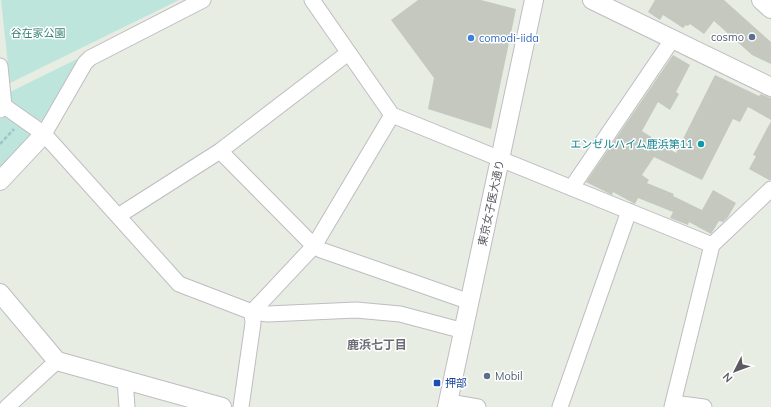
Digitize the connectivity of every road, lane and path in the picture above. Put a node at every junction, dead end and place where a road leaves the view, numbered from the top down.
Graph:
1 (203, 0) edge
2 (312, 0) edge
3 (534, 0) edge
4 (592, 0) edge
5 (761, 0) edge
6 (771, 9) edge
7 (672, 40) junction
8 (348, 53) junction
9 (0, 66) edge
10 (771, 87) edge
11 (2, 108) edge
12 (392, 115) junction
13 (15, 129) dead end
14 (44, 134) junction
15 (0, 144) edge
16 (220, 151) junction
17 (500, 159) junction
18 (0, 181) edge
19 (572, 187) junction
20 (771, 189) edge
21 (629, 211) junction
22 (118, 216) junction
23 (712, 245) junction
24 (314, 246) junction
25 (0, 294) edge
26 (470, 302) junction
27 (252, 312) junction
28 (464, 331) junction
29 (57, 361) junction
30 (125, 380) junction
31 (448, 405) edge
32 (672, 405) edge
33 (7, 407) edge
34 (126, 407) edge
35 (222, 407) edge
36 (241, 407) edge
37 (478, 407) edge
38 (560, 407) edge
39 (704, 407) edge

1 - 14 street
2 - 8 street
3 - 17 street, 東京女子医大通り
4 - 7 street
5 - 6 street
7 - 10 street
7 - 19 street
8 - 12 street
8 - 16 street
9 - 11 street
11 - 14 street
12 - 17 street
12 - 24 street
13 - 15 path
14 - 18 street
14 - 22 street
16 - 22 street
16 - 24 street
17 - 19 street
17 - 26 street, 東京女子医大通り
19 - 21 street
20 - 23 street
21 - 23 street
21 - 38 street
22 - 27 street
23 - 32 street
24 - 26 street
24 - 27 street
25 - 29 street
26 - 28 street, 東京女子医大通り
27 - 28 street
27 - 36 street
28 - 31 street, 東京女子医大通り
29 - 30 street
29 - 33 street
30 - 34 street
30 - 35 street
31 - 37 street
32 - 39 street

